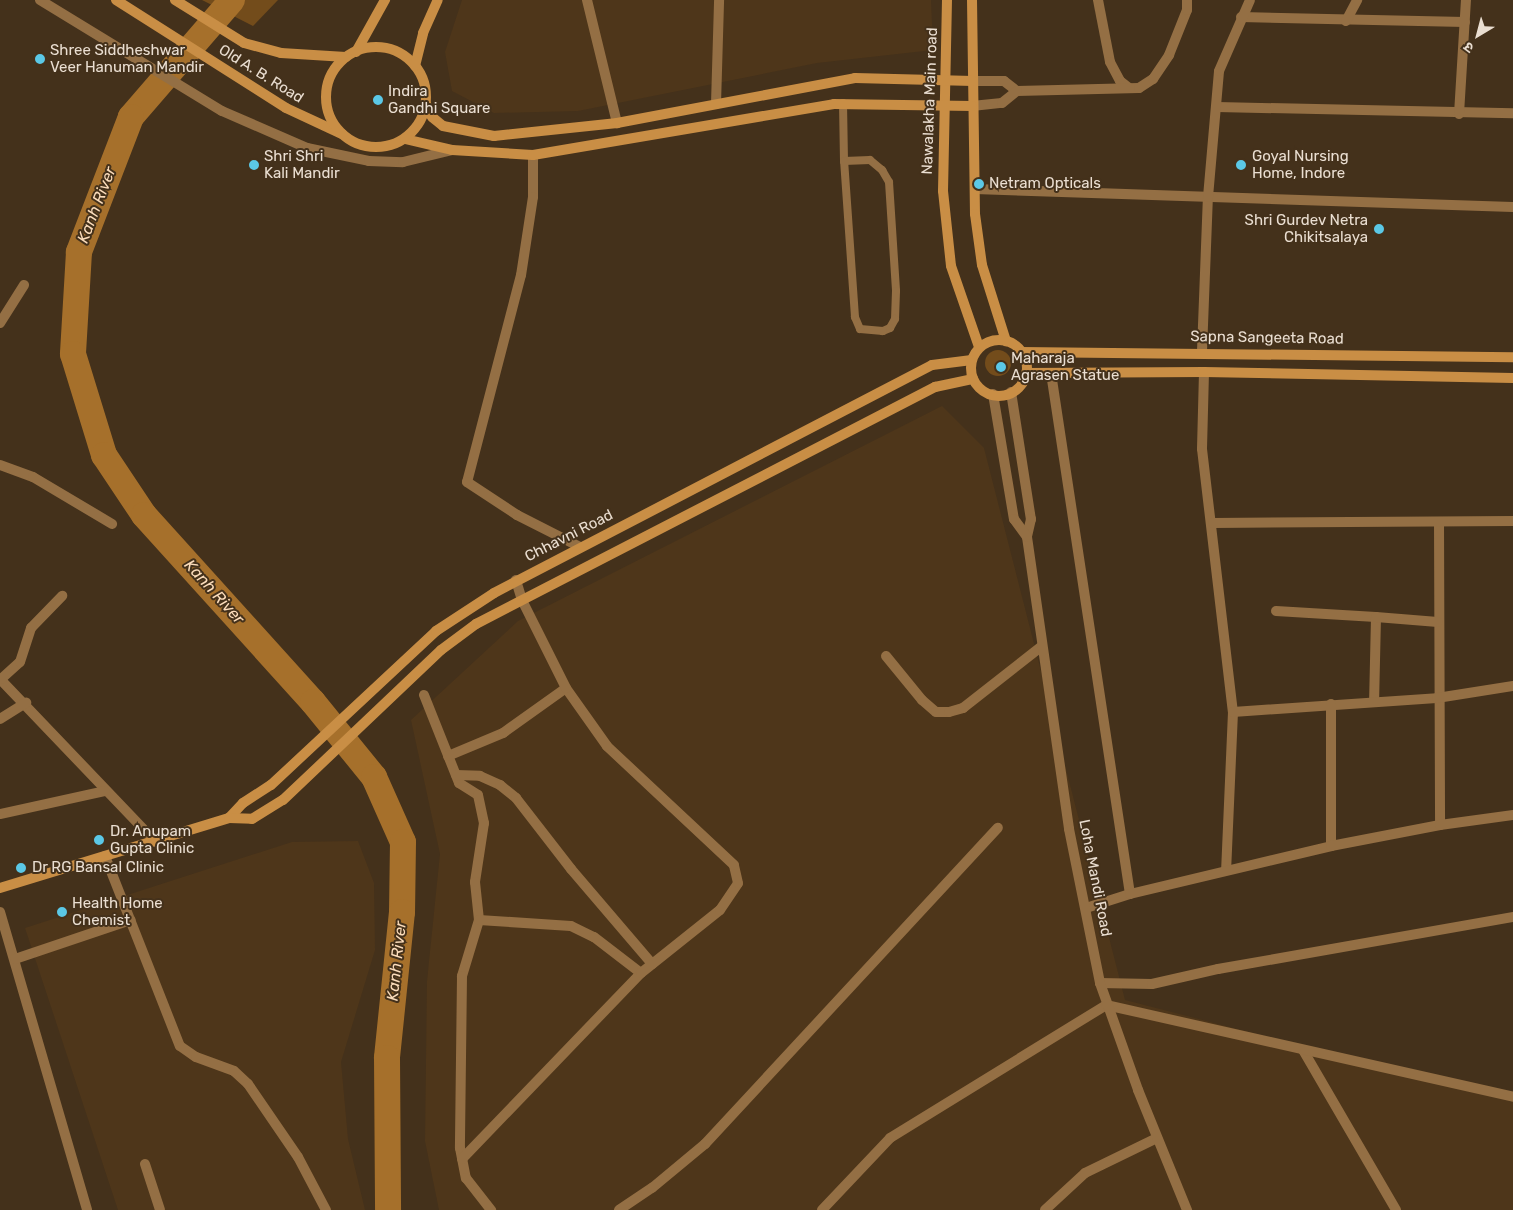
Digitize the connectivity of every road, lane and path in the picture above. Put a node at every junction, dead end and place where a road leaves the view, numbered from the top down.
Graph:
1 (40, 0) edge
2 (116, 0) edge
3 (175, 0) edge
4 (385, 0) edge
5 (438, 0) edge
6 (586, 0) edge
7 (719, 0) edge
8 (947, 0) edge
9 (972, 0) edge
10 (1098, 0) edge
11 (1187, 0) edge
12 (1250, 0) edge
13 (1357, 0) edge
14 (1466, 0) edge
15 (1241, 17) junction
16 (1346, 21) junction
17 (1465, 22) junction
18 (356, 52) junction
19 (346, 57) junction
20 (414, 66) junction
21 (973, 81) junction
22 (944, 82) junction
23 (1130, 88) junction
24 (1017, 91) junction
25 (843, 103) junction
26 (426, 104) junction
27 (716, 104) junction
28 (972, 106) junction
29 (1217, 106) junction
30 (942, 108) junction
31 (1513, 113) edge
32 (1459, 114) junction
33 (617, 123) junction
34 (343, 135) junction
35 (405, 139) junction
36 (452, 150) junction
37 (533, 154) junction
38 (844, 161) junction
39 (975, 189) junction
40 (1208, 197) junction
41 (1513, 207) edge
42 (24, 285) dead end
43 (0, 323) edge
44 (1006, 341) junction
45 (980, 347) junction
46 (1202, 351) junction
47 (1021, 352) junction
48 (1513, 357) edge
49 (972, 360) junction
50 (1204, 372) junction
51 (1026, 373) junction
52 (1050, 373) junction
53 (1513, 378) edge
54 (973, 379) junction
55 (1011, 392) junction
56 (994, 394) junction
57 (0, 464) edge
58 (1513, 521) edge
59 (1439, 522) junction
60 (1213, 523) junction
61 (112, 524) dead end
62 (1027, 537) junction
63 (580, 547) junction
64 (516, 580) junction
65 (62, 596) dead end
66 (522, 600) junction
67 (1276, 612) dead end
68 (1376, 617) junction
69 (1438, 622) junction
70 (1042, 646) junction
71 (414, 650) junction
72 (886, 656) dead end
73 (428, 663) junction
74 (0, 679) edge
75 (1513, 686) edge
76 (566, 688) junction
77 (424, 695) dead end
78 (1437, 698) junction
79 (1374, 702) junction
80 (26, 703) junction
81 (1331, 704) junction
82 (1233, 712) junction
83 (0, 719) edge
84 (448, 756) junction
85 (456, 775) junction
86 (105, 791) junction
87 (0, 814) edge
88 (1513, 815) edge
89 (229, 818) junction
90 (1440, 825) junction
91 (998, 828) dead end
92 (156, 842) junction
93 (1331, 846) junction
94 (105, 856) junction
95 (1226, 870) junction
96 (0, 888) edge
97 (1130, 894) junction
98 (1086, 908) junction
99 (0, 912) edge
100 (1513, 917) edge
101 (131, 920) junction
102 (479, 920) junction
103 (15, 959) junction
104 (652, 964) junction
105 (641, 973) junction
106 (1100, 983) junction
107 (1106, 1005) junction
108 (1303, 1050) junction
109 (1513, 1097) edge
110 (1157, 1138) junction
111 (462, 1159) junction
112 (145, 1164) dead end
113 (87, 1210) edge
114 (160, 1210) edge
115 (326, 1210) edge
116 (491, 1210) edge
117 (619, 1210) edge
118 (822, 1210) edge
119 (1045, 1210) edge
120 (1188, 1210) edge
121 (1396, 1210) edge

1 - 36 street
2 - 34 main road, Old A. B. Road
3 - 19 main road, Old A. B. Road
4 - 18 main road
5 - 20 main road
6 - 33 street
7 - 27 street
8 - 22 main road, Nawalakha Main road
9 - 21 main road
10 - 23 street
11 - 23 street
12 - 15 street
13 - 16 street
14 - 17 street
15 - 16 street
15 - 29 street
16 - 17 street
17 - 32 street
18 - 19 main road, Old A. B. Road
18 - 20 main road, Old A. B. Road
19 - 34 main road, Old A. B. Road
20 - 26 main road, Old A. B. Road
21 - 22 main road
21 - 24 street
21 - 28 main road
22 - 27 main road
22 - 30 main road, Nawalakha Main road
23 - 24 street
24 - 28 street
25 - 30 main road
25 - 37 main road
25 - 38 lane
26 - 33 main road
26 - 35 main road
27 - 33 main road
28 - 30 main road
28 - 39 main road
29 - 32 street
29 - 40 street
30 - 45 main road, Nawalakha Main road
31 - 32 street
34 - 35 main road, Old A. B. Road
35 - 36 main road
36 - 37 main road
37 - 63 street
38 - 38 lane
39 - 40 street
39 - 44 main road
40 - 41 street
40 - 46 street
42 - 43 street
44 - 45 main road
44 - 47 main road
45 - 49 main road
46 - 47 main road, Sapna Sangeeta Road
46 - 48 main road, Sapna Sangeeta Road
47 - 51 main road
49 - 54 main road
49 - 63 main road, Chhavni Road
50 - 52 main road
50 - 53 main road
50 - 60 street
51 - 52 main road
51 - 55 main road
52 - 97 street
54 - 56 main road
54 - 66 main road, Chhavni Road
55 - 56 main road
55 - 62 street
56 - 62 street
57 - 61 street
58 - 59 street
59 - 60 street
59 - 69 street
60 - 82 street
62 - 70 street, Loha Mandi Road
63 - 64 main road, Chhavni Road
64 - 66 street
64 - 71 main road, Chhavni Road
65 - 74 street
66 - 73 main road, Chhavni Road
66 - 76 street
67 - 68 street
68 - 69 street
68 - 79 street
69 - 78 street
70 - 72 street
70 - 98 street, Loha Mandi Road
71 - 73 main road
71 - 89 main road, Chhavni Road
73 - 89 main road, Chhavni Road
74 - 80 street
75 - 78 street
76 - 84 street
76 - 104 street
77 - 84 street
78 - 79 street
78 - 90 street
79 - 81 street
80 - 83 street
80 - 86 street
81 - 82 street
81 - 93 street
82 - 95 street
84 - 85 street
85 - 102 street
85 - 104 street
86 - 87 street
86 - 92 street
88 - 90 street
89 - 92 main road, Chhavni Road
90 - 93 street
91 - 117 street
92 - 94 main road, Chhavni Road
93 - 95 street
94 - 96 main road, Chhavni Road
94 - 101 street
95 - 97 street
97 - 98 street
98 - 106 street, Loha Mandi Road
99 - 103 street
100 - 106 street
101 - 103 street
101 - 115 street
102 - 105 street
102 - 111 street
103 - 113 street
104 - 105 street
105 - 111 street
106 - 107 street, Loha Mandi Road
107 - 108 street
107 - 110 street, Loha Mandi Road
107 - 118 street
108 - 109 street
108 - 121 street
110 - 119 street
110 - 120 street, Loha Mandi Road
111 - 116 street
112 - 114 street

